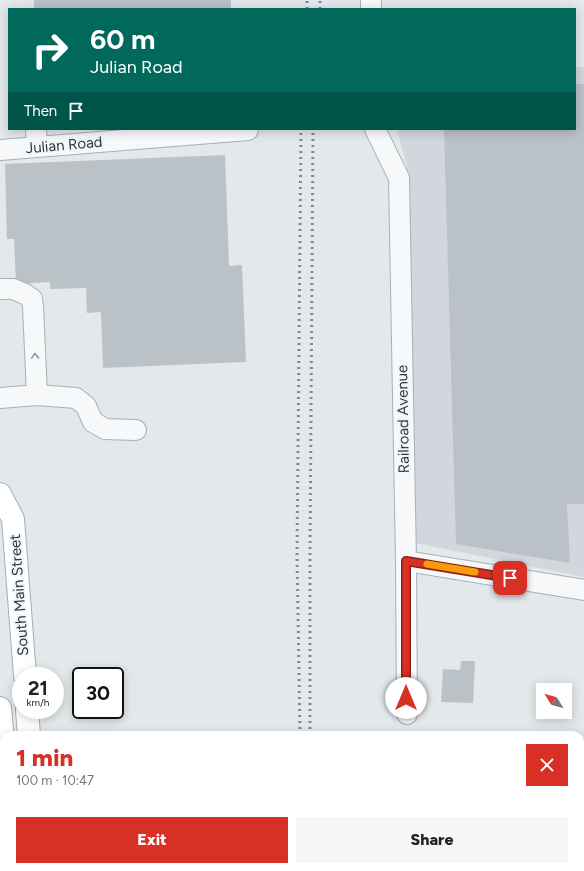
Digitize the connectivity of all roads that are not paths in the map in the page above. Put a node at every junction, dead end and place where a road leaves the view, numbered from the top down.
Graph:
1 (248, 130) dead end
2 (375, 130) edge
3 (213, 131) edge
4 (36, 138) edge
5 (0, 150) edge
6 (0, 289) edge
7 (37, 395) junction
8 (0, 398) edge
9 (136, 430) dead end
10 (0, 494) edge
11 (406, 561) junction
12 (584, 590) edge
13 (24, 667) edge
14 (0, 712) edge
15 (406, 714) dead end
16 (28, 719) edge
17 (2, 731) edge
18 (29, 731) edge

1 - 3 street, Julian Road
2 - 11 street, Railroad Avenue
3 - 4 street, Julian Road
4 - 5 street, Julian Road
7 -> 6 street
7 - 8 street
7 - 9 street
10 - 13 main road, South Main Street
11 - 12 street
11 - 15 street, Railroad Avenue
14 - 17 main road
16 - 18 main road

